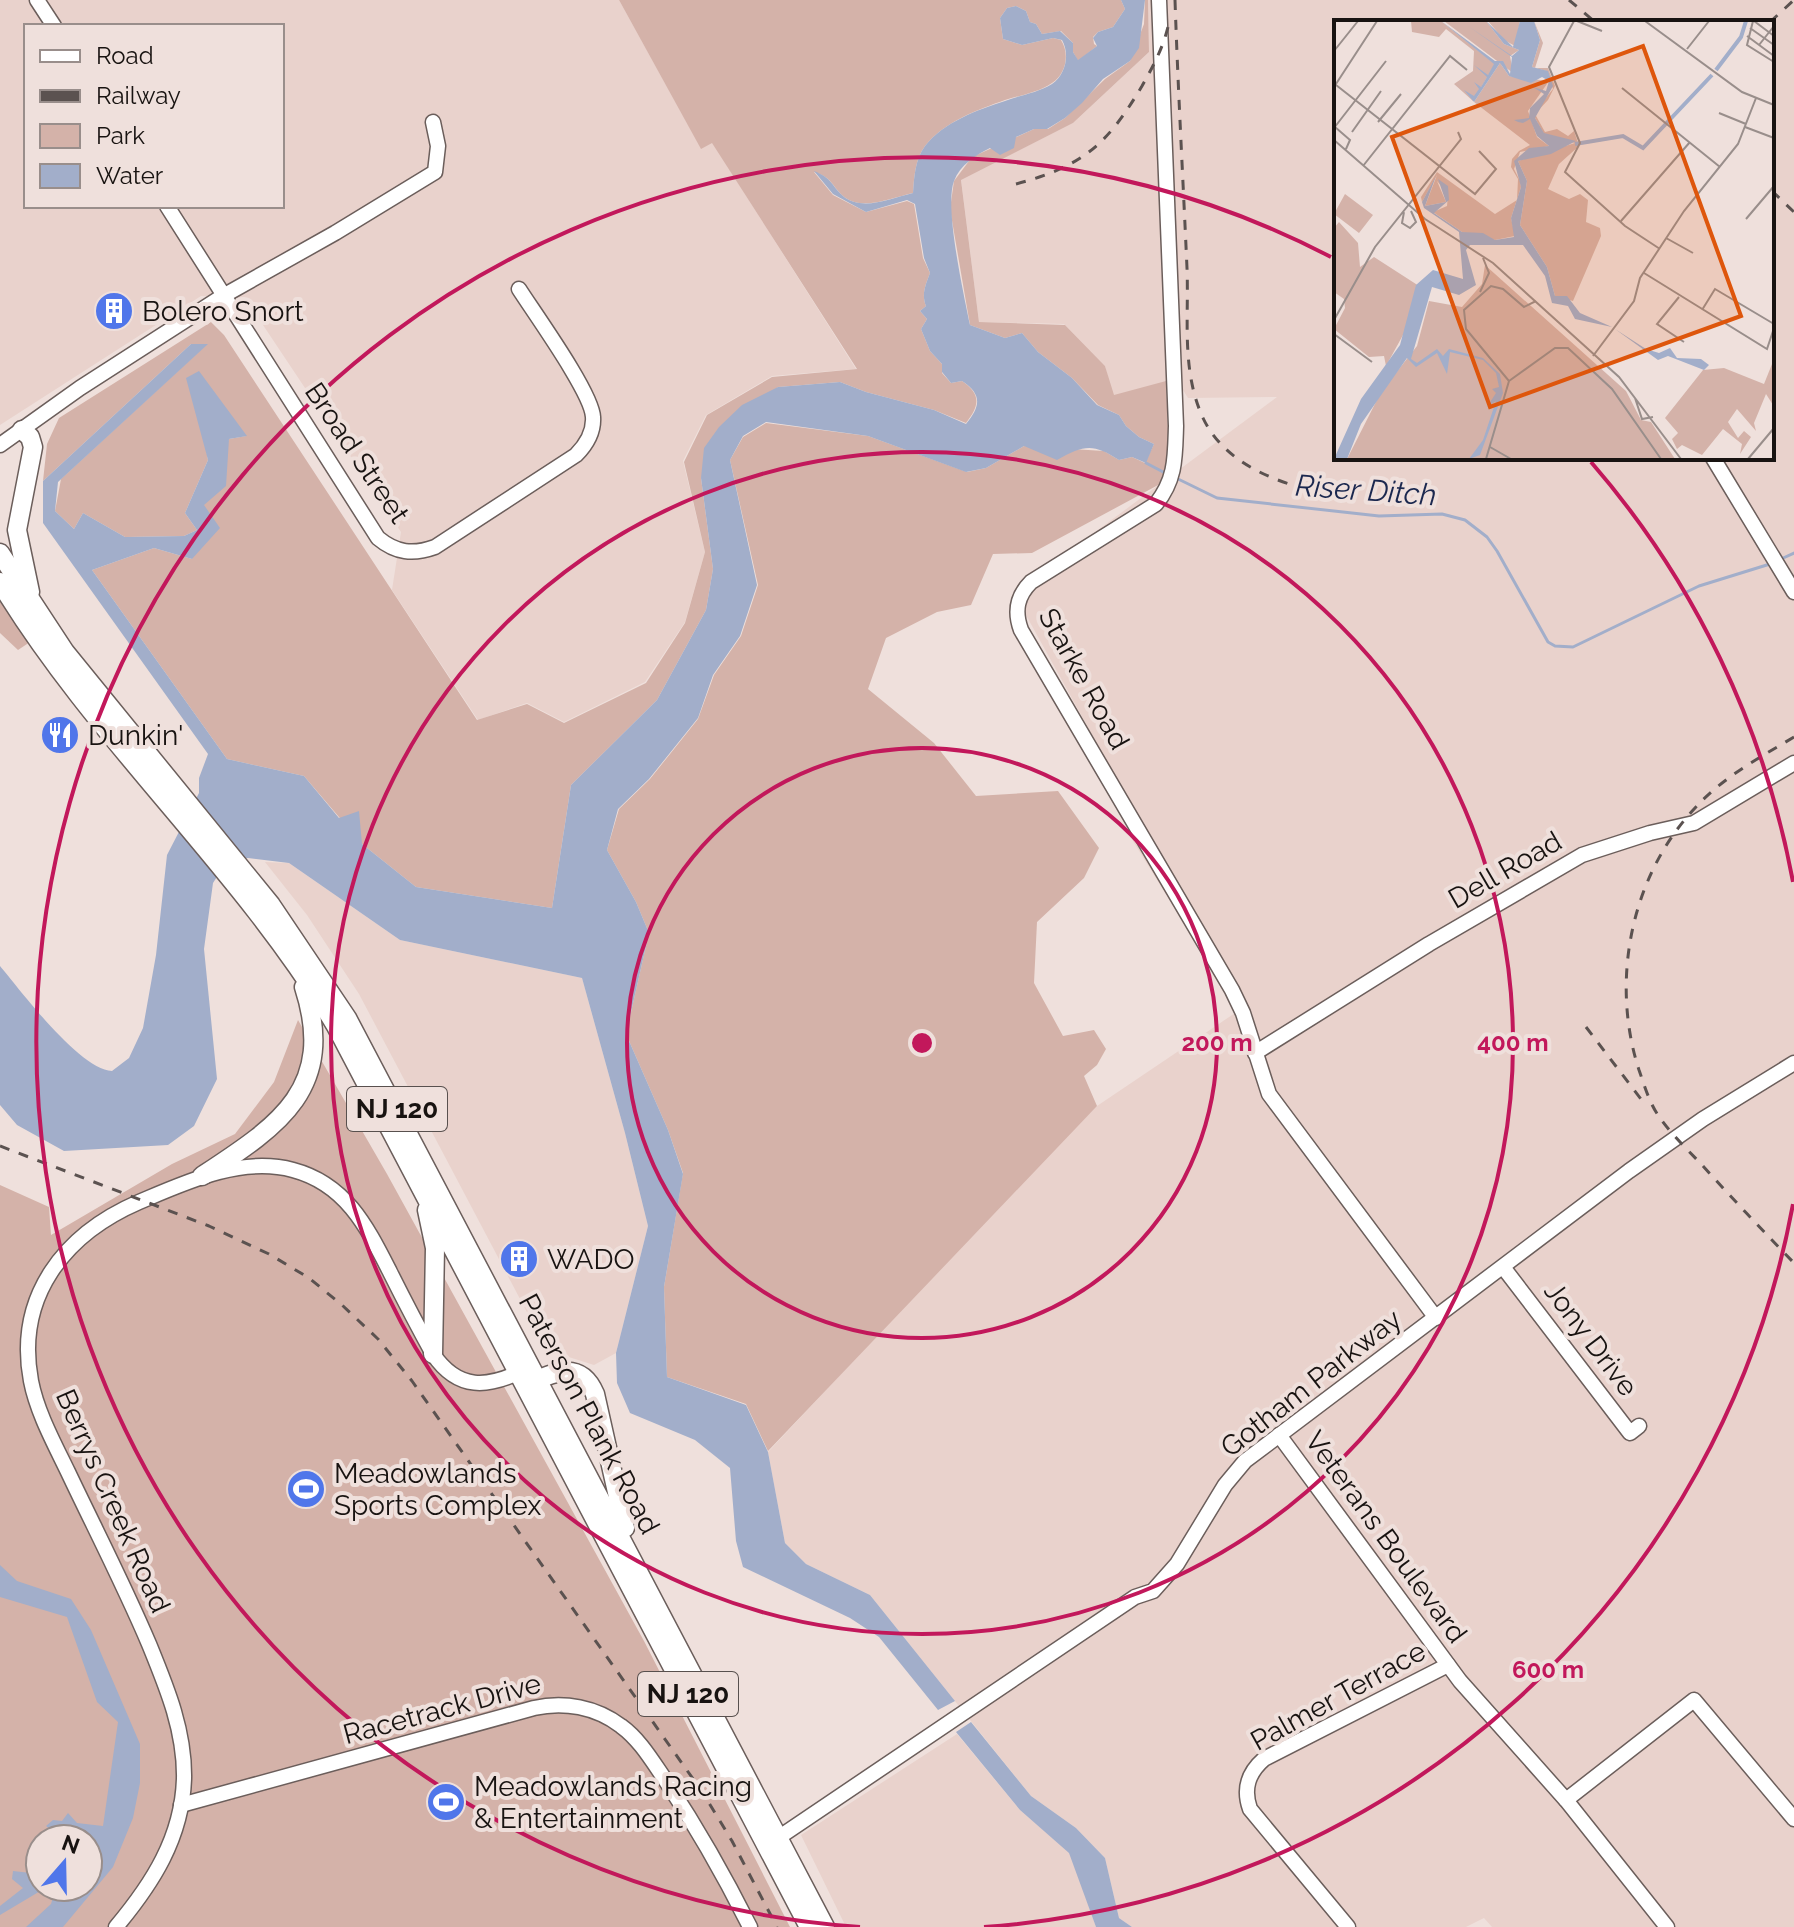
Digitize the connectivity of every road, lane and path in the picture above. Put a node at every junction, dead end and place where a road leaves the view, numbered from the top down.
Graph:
1 (37, 0) edge
2 (1159, 0) edge
3 (53, 24) edge
4 (433, 122) dead end
5 (168, 208) edge
6 (519, 289) dead end
7 (223, 296) junction
8 (22, 430) junction
9 (0, 445) edge
10 (1714, 460) edge
11 (0, 553) edge
12 (0, 582) edge
13 (1794, 592) edge
14 (34, 608) junction
15 (1794, 763) edge
16 (181, 806) junction
17 (235, 872) junction
18 (297, 965) junction
19 (1255, 1053) junction
20 (1794, 1063) edge
21 (202, 1176) junction
22 (422, 1185) junction
23 (1503, 1267) junction
24 (1436, 1318) junction
25 (433, 1354) junction
26 (529, 1376) junction
27 (1639, 1426) dead end
28 (1279, 1435) junction
29 (632, 1558) junction
30 (1448, 1665) junction
31 (1566, 1800) junction
32 (181, 1805) junction
33 (1794, 1819) edge
34 (772, 1841) junction
35 (116, 1927) edge
36 (750, 1927) edge
37 (809, 1927) edge
38 (825, 1927) edge
39 (1348, 1927) edge
40 (1667, 1927) edge

1 - 3 street
2 - 19 street, Starke Road
4 - 7 street
5 - 7 street, Broad Street
6 - 7 street, Broad Street
7 - 8 street
8 - 9 street
8 - 14 main road
10 - 13 street
11 - 14 main road, Paterson Plank Road / NJ 120
12 - 16 main road, Paterson Plank Road / NJ 120
14 - 16 main road, Paterson Plank Road / NJ 120
15 - 19 street, Dell Road
16 - 17 main road, Paterson Plank Road / NJ 120
17 - 18 main road, Paterson Plank Road / NJ 120
17 - 26 main road, Paterson Plank Road / NJ 120
18 - 21 main road
18 - 22 main road, Paterson Plank Road / NJ 120
19 - 24 street, Starke Road
20 - 23 street, Gotham Parkway
21 - 25 street, Berrys Creek Road
21 - 32 street, Berrys Creek Road
22 - 25 main road
22 - 26 main road, Paterson Plank Road / NJ 120
23 - 24 street, Gotham Parkway
23 - 27 street, Jony Drive
24 - 28 street, Gotham Parkway
25 - 26 street, Berrys Creek Road
26 - 29 main road, Paterson Plank Road / NJ 120
26 - 29 main road
26 - 34 main road, Paterson Plank Road / NJ 120
28 - 30 street, Veterans Boulevard
28 - 34 street, Gotham Parkway
29 - 34 main road, Paterson Plank Road / NJ 120
30 - 31 street, Veterans Boulevard
30 - 39 street, Palmer Terrace
31 - 33 street
31 - 40 street, Veterans Boulevard
32 - 35 street, Berrys Creek Road
32 - 36 street, Racetrack Drive
34 - 37 main road, Paterson Plank Road / NJ 120
34 - 38 main road, Paterson Plank Road / NJ 120

